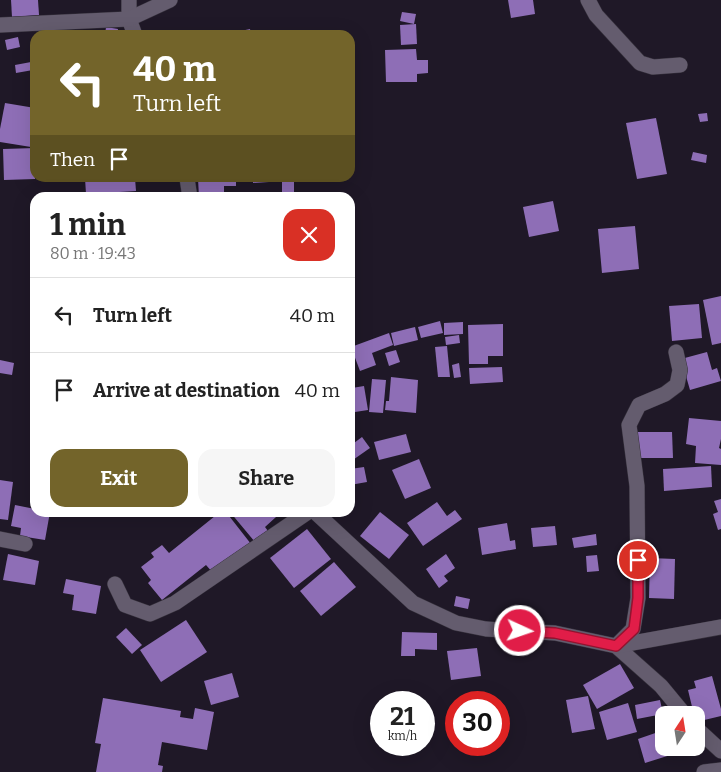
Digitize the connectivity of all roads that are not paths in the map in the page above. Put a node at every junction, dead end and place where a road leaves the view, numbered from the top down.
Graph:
1 (129, 0) edge
2 (170, 0) edge
3 (588, 0) edge
4 (129, 19) junction
5 (0, 25) edge
6 (133, 30) edge
7 (680, 65) dead end
8 (676, 352) dead end
9 (301, 517) edge
10 (320, 517) edge
11 (0, 539) edge
12 (25, 544) dead end
13 (115, 584) dead end
14 (721, 626) edge
15 (616, 646) junction
16 (678, 706) edge
17 (705, 736) edge
18 (721, 751) edge
19 (721, 770) edge
20 (704, 772) edge

1 - 4 street
2 - 4 street
3 - 7 street
4 - 5 street
4 - 6 street
8 - 15 street
9 - 13 street
10 - 15 street
11 - 12 street
14 - 15 street
15 - 16 street
17 - 18 street
19 - 20 street

